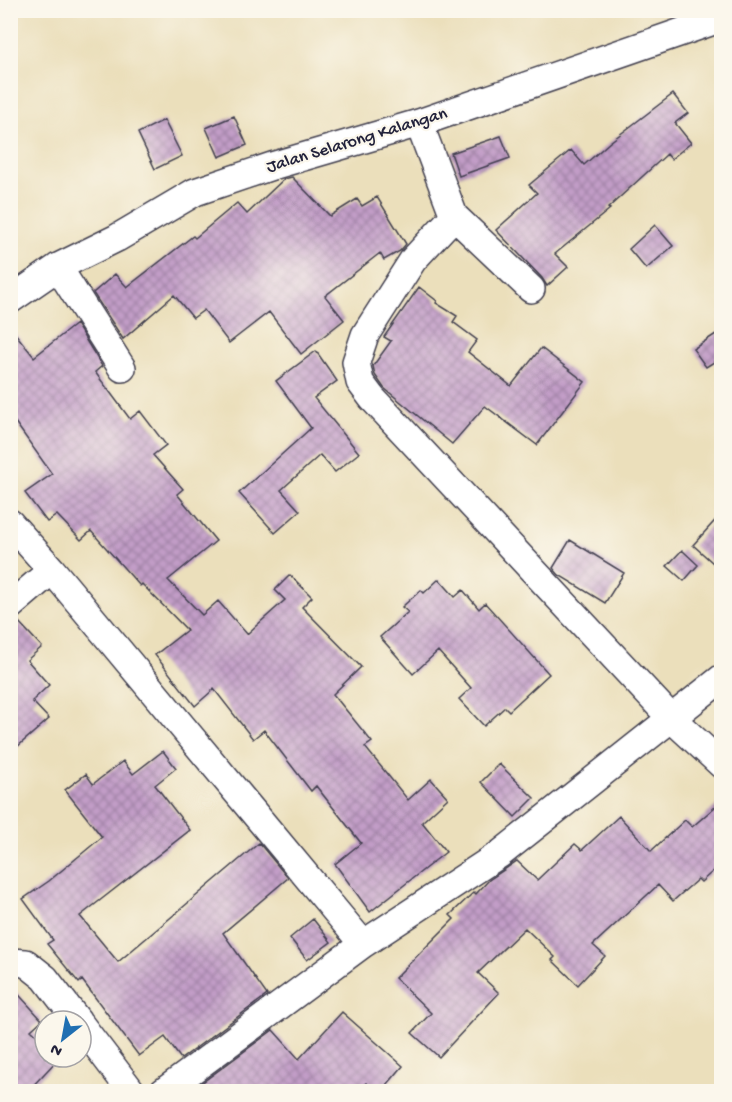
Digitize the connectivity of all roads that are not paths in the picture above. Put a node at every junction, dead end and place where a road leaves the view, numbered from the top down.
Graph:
1 (722, 18) edge
2 (419, 123) junction
3 (454, 216) junction
4 (58, 267) junction
5 (531, 289) dead end
6 (10, 300) edge
7 (122, 368) dead end
8 (10, 523) edge
9 (52, 570) junction
10 (10, 606) edge
11 (722, 678) edge
12 (671, 718) junction
13 (722, 765) edge
14 (363, 944) junction
15 (10, 962) edge
16 (69, 1009) edge
17 (93, 1041) edge
18 (132, 1092) edge
19 (163, 1092) edge

1 - 2 street, Jalan Selarong Kalangan
2 - 3 street
2 - 4 street, Jalan Selarong Kalangan
3 - 5 street
3 - 12 street
4 - 6 street, Jalan Selarong Kalangan
4 - 7 street
8 - 9 street
9 - 10 street
9 - 14 street
11 - 12 street
12 - 13 street
12 - 14 street
14 - 19 street
15 - 16 street
17 - 18 street

